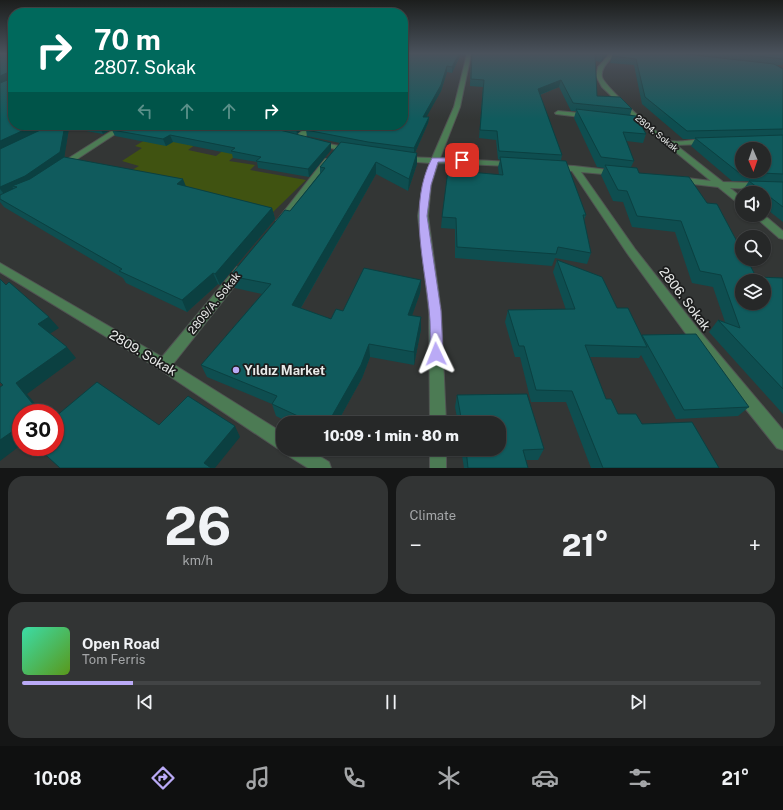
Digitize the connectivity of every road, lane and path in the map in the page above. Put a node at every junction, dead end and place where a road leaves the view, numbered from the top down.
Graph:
1 (465, 76) edge
2 (599, 76) edge
3 (558, 113) dead end
4 (596, 117) edge
5 (627, 120) edge
6 (642, 122) junction
7 (118, 130) edge
8 (306, 130) edge
9 (715, 142) edge
10 (670, 143) junction
11 (339, 148) junction
12 (361, 152) edge
13 (398, 158) edge
14 (435, 160) junction
15 (518, 164) edge
16 (550, 166) edge
17 (574, 168) junction
18 (55, 170) edge
19 (620, 173) edge
20 (667, 178) edge
21 (721, 185) junction
22 (783, 187) edge
23 (735, 196) edge
24 (766, 222) edge
25 (272, 232) edge
26 (783, 236) edge
27 (248, 262) edge
28 (0, 267) edge
29 (164, 365) junction
30 (438, 416) edge
31 (276, 437) edge
32 (783, 442) edge
33 (304, 456) edge
34 (438, 456) edge
35 (323, 468) edge
36 (438, 468) edge

1 - 14 street
2 - 6 street, 2804. Sokak
3 - 4 street
5 - 6 street
6 - 10 street, 2804. Sokak
7 - 18 street
8 - 11 street
9 - 10 street
10 - 21 street, 2804. Sokak
11 - 12 street
11 - 25 street
13 - 14 street
14 - 15 street
14 - 30 street
16 - 17 street
17 - 19 street
17 - 32 street, 2806. Sokak
20 - 21 street
21 - 22 street
21 - 23 street, 2804. Sokak
24 - 26 street
27 - 29 street, 2809/A. Sokak
28 - 29 street, 2809. Sokak
29 - 31 street, 2809. Sokak
33 - 35 street
34 - 36 street

